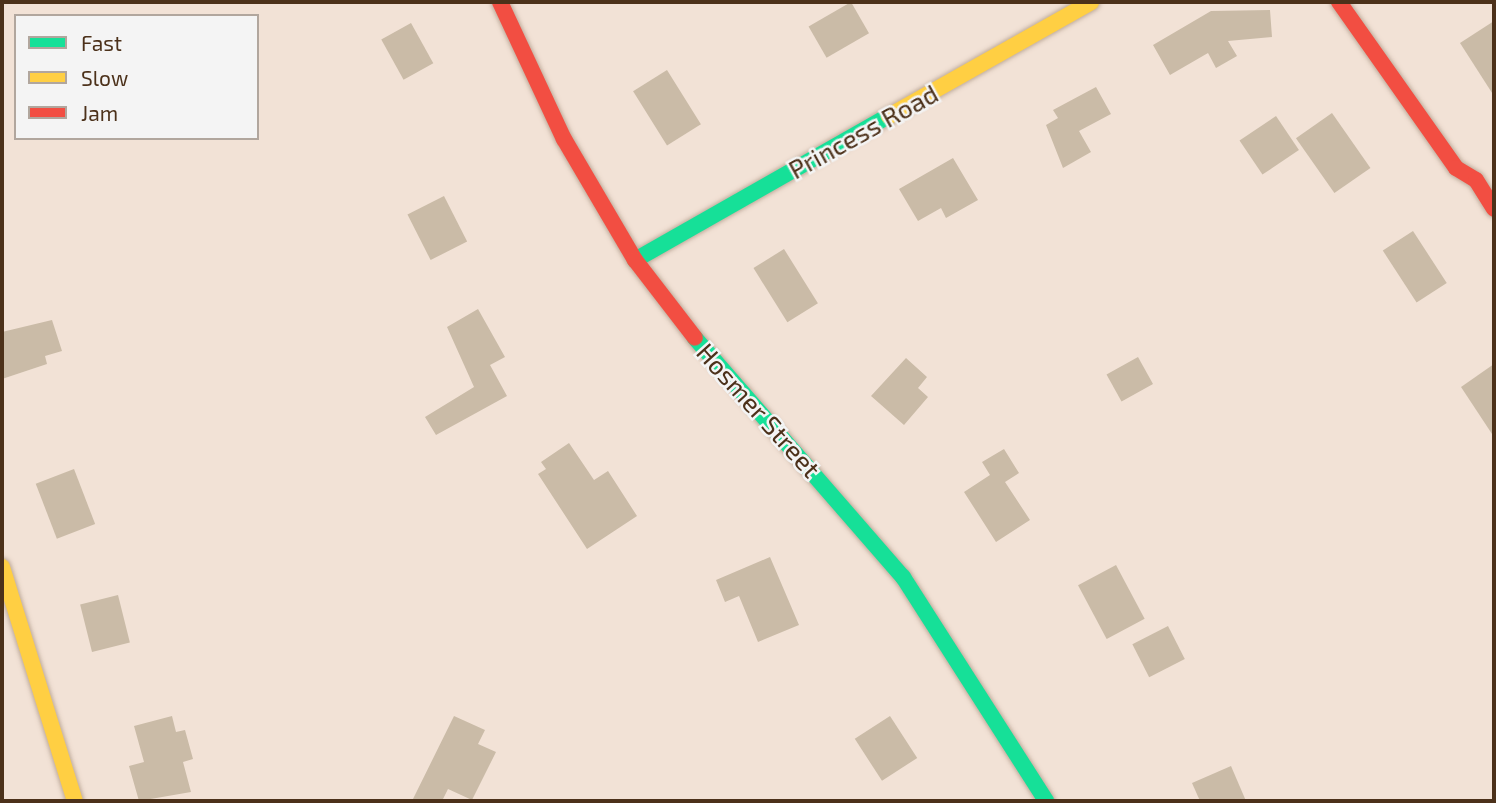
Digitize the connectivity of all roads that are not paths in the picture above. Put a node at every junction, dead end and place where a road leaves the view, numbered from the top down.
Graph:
1 (500, 2) edge
2 (1091, 2) edge
3 (1339, 2) edge
4 (1494, 209) edge
5 (635, 260) junction
6 (2, 567) edge
7 (75, 801) edge
8 (1046, 801) edge

1 - 5 street, Hosmer Street
2 - 5 street, Princess Road
3 - 4 street
5 - 8 street, Hosmer Street
6 - 7 street

